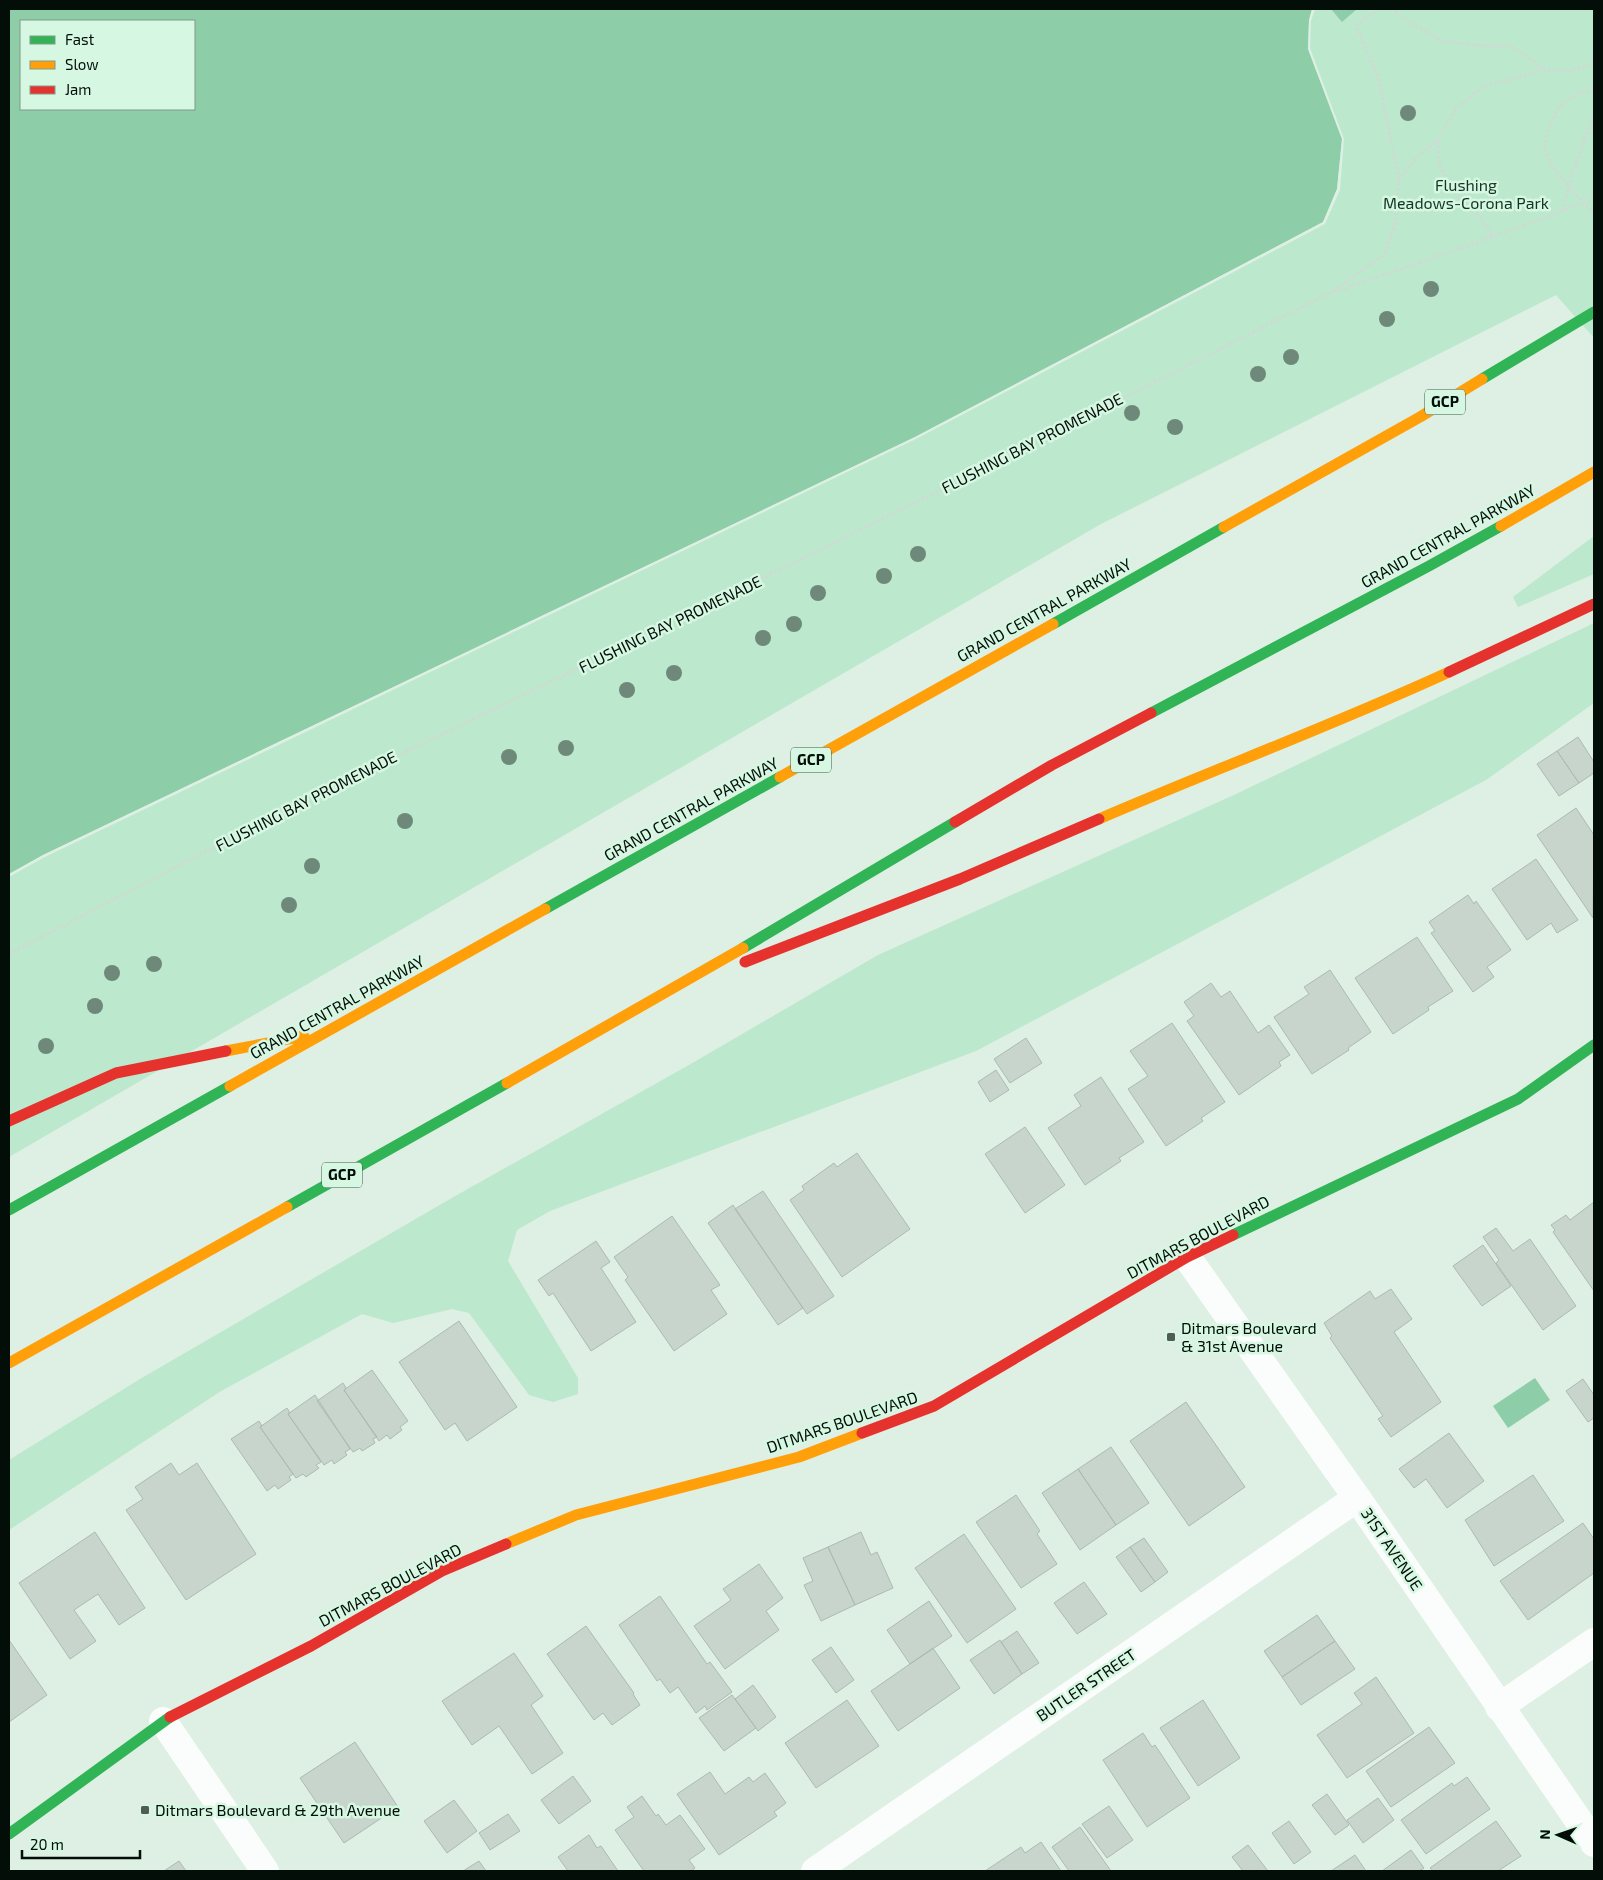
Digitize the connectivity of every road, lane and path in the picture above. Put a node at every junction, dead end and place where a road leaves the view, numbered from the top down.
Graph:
1 (1378, 9) edge
2 (1391, 9) edge
3 (1594, 63) edge
4 (1545, 70) junction
5 (1594, 90) edge
6 (1594, 114) edge
7 (1437, 141) junction
8 (1399, 179) junction
9 (1594, 199) edge
10 (1562, 211) junction
11 (1594, 214) edge
12 (1492, 237) junction
13 (1330, 293) junction
14 (1594, 312) edge
15 (1594, 472) edge
16 (1594, 604) edge
17 (9, 954) edge
18 (676, 988) junction
19 (328, 1031) junction
20 (1594, 1045) edge
21 (9, 1121) edge
22 (9, 1210) edge
23 (1187, 1257) junction
24 (9, 1363) edge
25 (1357, 1498) junction
26 (1594, 1642) edge
27 (1499, 1707) junction
28 (163, 1721) junction
29 (9, 1834) edge
30 (1594, 1843) edge
31 (264, 1871) edge
32 (815, 1871) edge

1 - 8 path, FLUSHING BAY PROMENADE
2 - 4 path
3 - 4 path
4 - 7 path
5 - 11 path
6 - 10 path
7 - 8 path
7 - 12 path
8 - 13 path, FLUSHING BAY PROMENADE
9 - 10 path, FLUSHING BAY PROMENADE
10 - 12 path, FLUSHING BAY PROMENADE
12 - 13 path, FLUSHING BAY PROMENADE
13 - 17 path, FLUSHING BAY PROMENADE
14 - 19 main road, GRAND CENTRAL PARKWAY / GCP
15 - 18 main road, GRAND CENTRAL PARKWAY / GCP
16 - 18 main road
18 - 24 main road, GRAND CENTRAL PARKWAY / GCP
19 - 21 main road
19 - 22 main road, GRAND CENTRAL PARKWAY / GCP
20 - 23 main road, DITMARS BOULEVARD
23 - 25 street, 31ST AVENUE
23 - 28 main road, DITMARS BOULEVARD
25 - 27 street, 31ST AVENUE
25 - 32 street, BUTLER STREET
26 - 27 street
27 - 30 street, 31ST AVENUE
28 - 29 main road, DITMARS BOULEVARD
28 - 31 street

